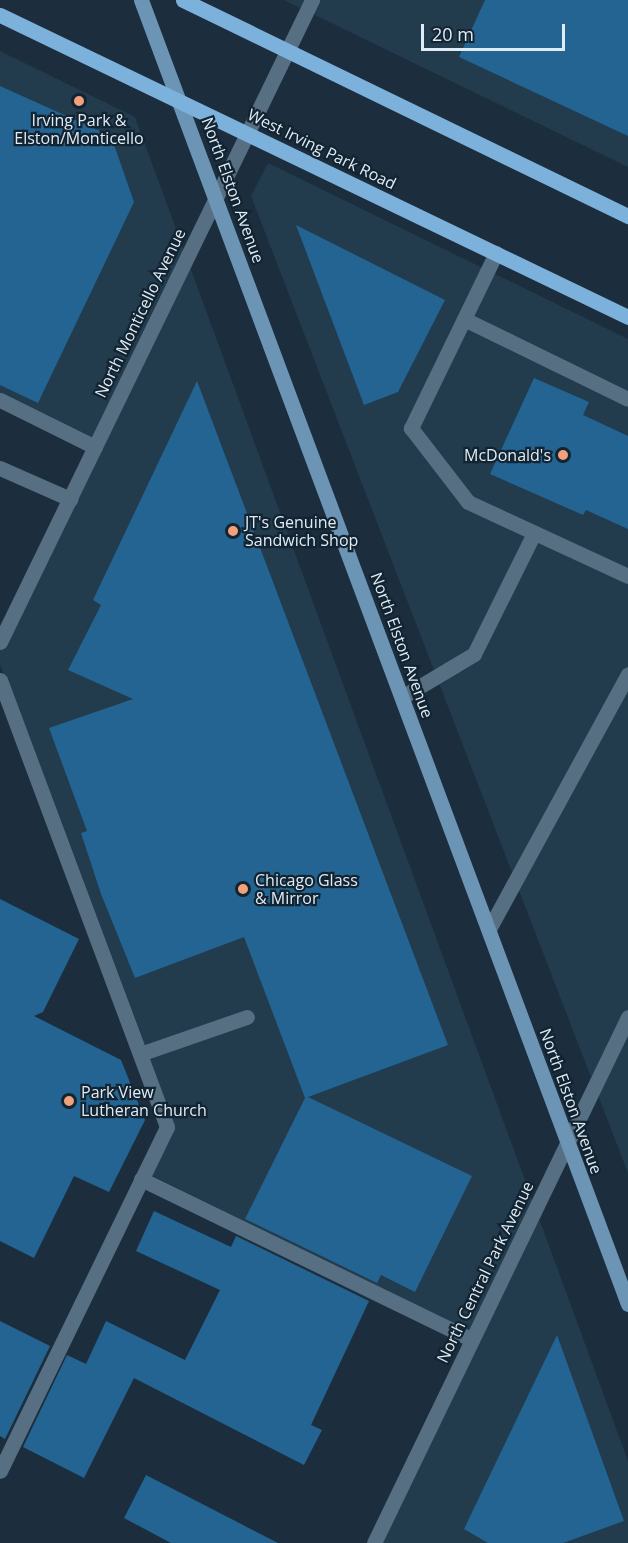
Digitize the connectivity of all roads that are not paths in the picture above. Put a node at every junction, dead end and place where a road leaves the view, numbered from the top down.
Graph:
1 (141, 0) edge
2 (183, 0) edge
3 (312, 0) edge
4 (0, 15) edge
5 (288, 51) junction
6 (183, 102) junction
7 (248, 133) junction
8 (216, 198) junction
9 (628, 216) edge
10 (496, 253) junction
11 (628, 316) edge
12 (464, 319) junction
13 (628, 399) edge
14 (0, 400) edge
15 (95, 447) junction
16 (0, 468) edge
17 (70, 499) junction
18 (534, 533) junction
19 (628, 576) edge
20 (0, 642) edge
21 (628, 674) edge
22 (0, 680) edge
23 (402, 697) junction
24 (489, 929) junction
25 (247, 1017) dead end
26 (628, 1017) edge
27 (140, 1054) junction
28 (567, 1143) junction
29 (141, 1179) junction
30 (628, 1304) edge
31 (472, 1340) junction
32 (0, 1472) edge
33 (374, 1543) edge

1 - 6 main road, North Elston Avenue
2 - 5 main road
3 - 5 street, North Monticello Avenue
4 - 6 main road, West Irving Park Road
5 - 7 street, North Monticello Avenue
5 - 9 main road
6 - 7 main road, West Irving Park Road
6 - 8 main road, North Elston Avenue
7 - 8 street, North Monticello Avenue
7 - 10 main road, West Irving Park Road
8 - 15 street, North Monticello Avenue
8 - 23 main road, North Elston Avenue
10 - 11 main road, West Irving Park Road
10 - 12 street
12 - 13 street
12 - 18 street
14 - 15 street
15 - 17 street, North Monticello Avenue
16 - 17 street
17 - 20 street, North Monticello Avenue
18 - 19 street
18 - 23 street
21 - 24 street
22 - 27 street
23 - 24 main road, North Elston Avenue
24 - 28 main road, North Elston Avenue
25 - 27 street
26 - 28 street, North Central Park Avenue
27 - 29 street
28 - 30 main road, North Elston Avenue
28 - 31 street, North Central Park Avenue
29 - 31 street
29 - 32 street
31 - 33 street, North Central Park Avenue

